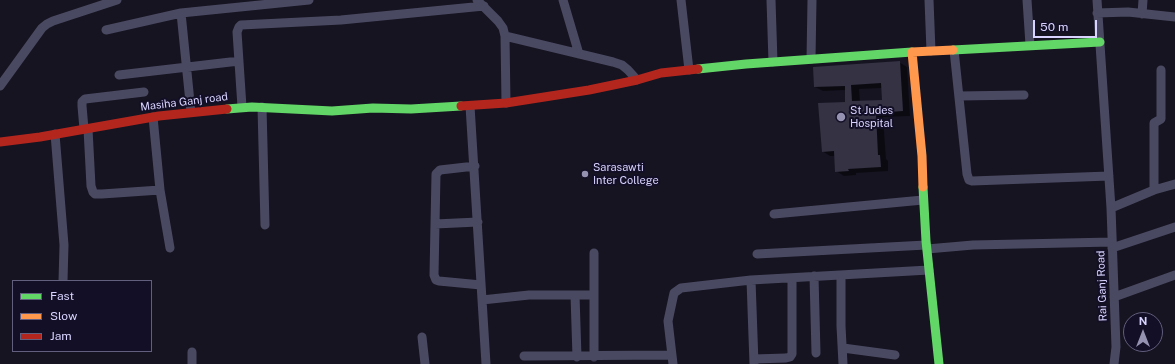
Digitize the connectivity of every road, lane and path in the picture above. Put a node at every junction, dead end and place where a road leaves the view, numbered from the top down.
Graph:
1 (117, 0) edge
2 (222, 0) edge
3 (309, 0) edge
4 (563, 0) edge
5 (681, 0) edge
6 (771, 0) edge
7 (812, 0) edge
8 (929, 0) edge
9 (1027, 0) edge
10 (1096, 0) edge
11 (1143, 0) edge
12 (480, 3) edge
13 (223, 10) junction
14 (180, 13) junction
15 (1097, 13) junction
16 (1142, 14) junction
17 (1175, 17) edge
18 (106, 30) dead end
19 (505, 36) junction
20 (1100, 42) junction
21 (1030, 45) junction
22 (954, 50) junction
23 (931, 51) junction
24 (912, 52) junction
25 (579, 54) junction
26 (811, 59) junction
27 (239, 62) junction
28 (773, 62) junction
29 (186, 67) junction
30 (689, 70) junction
31 (1161, 70) dead end
32 (119, 75) dead end
33 (636, 80) junction
34 (0, 86) edge
35 (144, 92) dead end
36 (1024, 95) dead end
37 (959, 96) junction
38 (506, 103) junction
39 (262, 106) junction
40 (470, 106) junction
41 (242, 107) junction
42 (191, 112) junction
43 (153, 117) junction
44 (86, 129) junction
45 (55, 134) junction
46 (0, 142) edge
47 (475, 166) junction
48 (1109, 176) junction
49 (1175, 184) edge
50 (160, 190) junction
51 (1154, 190) junction
52 (923, 200) junction
53 (1111, 208) junction
54 (774, 214) dead end
55 (478, 222) junction
56 (435, 224) junction
57 (264, 225) dead end
58 (1175, 227) edge
59 (1112, 245) junction
60 (926, 247) junction
61 (170, 248) dead end
62 (594, 253) dead end
63 (757, 254) dead end
64 (929, 270) junction
65 (841, 275) junction
66 (1175, 275) edge
67 (814, 276) junction
68 (792, 278) junction
69 (63, 280) edge
70 (751, 280) junction
71 (482, 285) junction
72 (575, 295) junction
73 (594, 295) junction
74 (1114, 297) junction
75 (482, 300) junction
76 (422, 337) dead end
77 (843, 348) junction
78 (192, 352) dead end
79 (816, 353) dead end
80 (895, 355) dead end
81 (524, 356) dead end
82 (577, 356) junction
83 (594, 356) junction
84 (672, 360) edge
85 (754, 362) edge
86 (192, 364) edge
87 (425, 364) edge
88 (486, 364) edge
89 (843, 364) edge
90 (939, 364) edge
91 (1114, 364) edge

1 - 34 street
2 - 13 street
3 - 13 street
4 - 25 street
5 - 30 street
6 - 28 street
7 - 26 street
8 - 23 street
9 - 21 street
10 - 15 street, Rai Ganj Road
11 - 16 street
12 - 19 street
12 - 27 street
13 - 14 street
14 - 18 street
14 - 29 street
15 - 16 street
15 - 20 street, Rai Ganj Road
16 - 17 street
19 - 25 street
19 - 38 street
20 - 21 street, Masiha Ganj road
20 - 48 street, Rai Ganj Road
21 - 22 street, Masiha Ganj road
22 - 23 street, Masiha Ganj road
22 - 37 street
23 - 24 street, Masiha Ganj road
24 - 26 street, Masiha Ganj road
24 - 52 street
25 - 33 street
26 - 28 street, Masiha Ganj road
27 - 29 street
27 - 41 street
28 - 30 street, Masiha Ganj road
29 - 32 street
29 - 42 street
30 - 33 street, Masiha Ganj road
31 - 51 street
33 - 38 street, Masiha Ganj road
35 - 44 street
36 - 37 street
37 - 48 street
38 - 40 street, Masiha Ganj road
39 - 40 street, Masiha Ganj road
39 - 41 street, Masiha Ganj road
39 - 57 street
40 - 47 street
41 - 42 street, Masiha Ganj road
42 - 43 street, Masiha Ganj road
43 - 44 street, Masiha Ganj road
43 - 50 street
44 - 45 street, Masiha Ganj road
44 - 50 street
45 - 46 street, Masiha Ganj road
45 - 69 street
47 - 55 street
47 - 56 street
48 - 53 street, Rai Ganj Road
49 - 51 street
50 - 61 street
51 - 53 street
52 - 54 street
52 - 60 street
53 - 59 street, Rai Ganj Road
55 - 56 street
55 - 71 street
56 - 71 street
58 - 59 street
59 - 60 street
59 - 74 street, Rai Ganj Road
60 - 63 street
60 - 64 street
62 - 73 street
64 - 65 street
64 - 90 street
65 - 67 street
65 - 77 street
66 - 74 street
67 - 68 street
67 - 79 street
68 - 70 street
68 - 85 street
70 - 84 street
70 - 85 street
71 - 75 street
72 - 73 street
72 - 75 street
72 - 82 street
73 - 83 street
74 - 91 street, Rai Ganj Road
75 - 88 street
76 - 87 street
77 - 80 street
77 - 89 street
78 - 86 street
81 - 82 street
82 - 83 street
83 - 84 street

